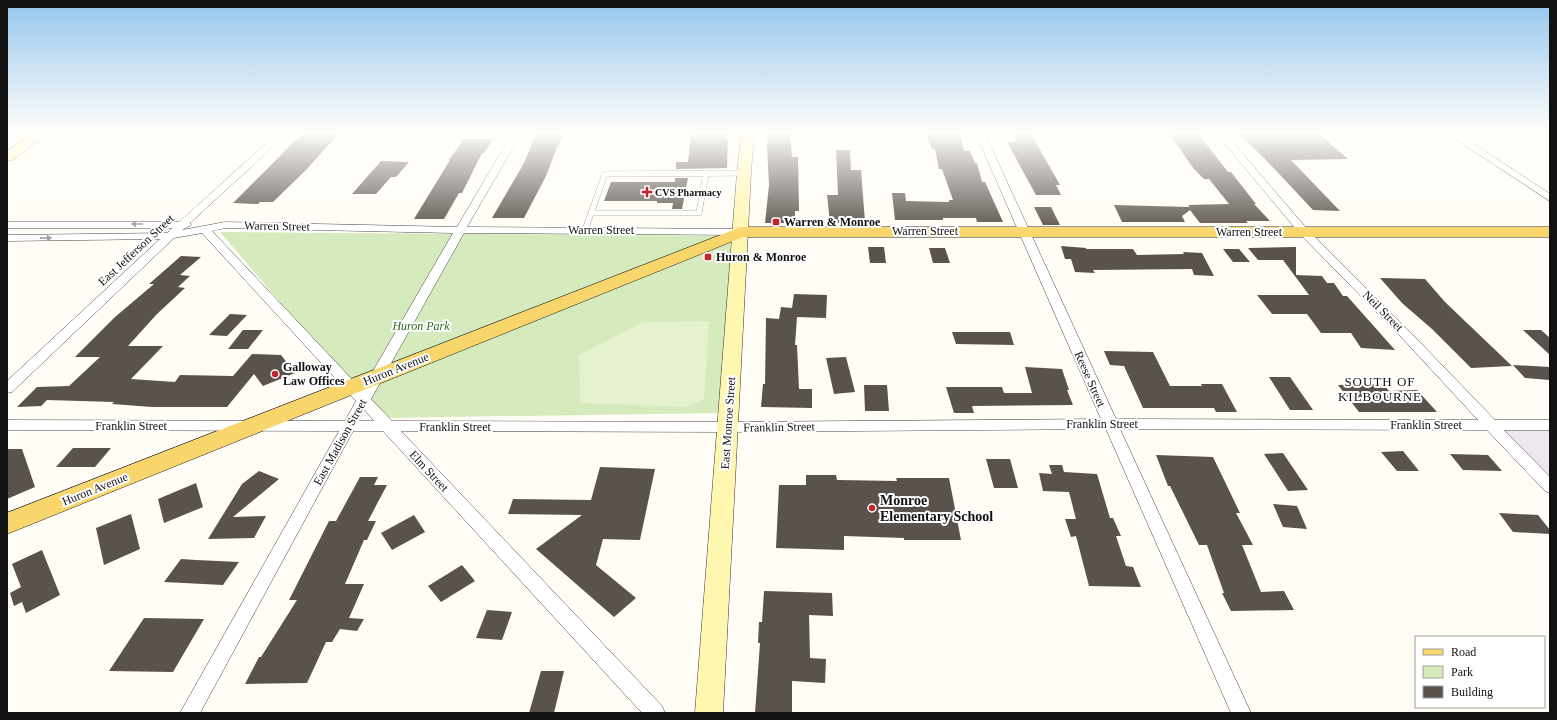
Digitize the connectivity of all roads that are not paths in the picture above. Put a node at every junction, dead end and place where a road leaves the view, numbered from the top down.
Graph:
1 (248, 166) edge
2 (498, 166) edge
3 (745, 166) edge
4 (994, 166) edge
5 (1248, 166) edge
6 (1500, 166) edge
7 (744, 173) junction
8 (706, 174) junction
9 (1550, 198) edge
10 (592, 213) junction
11 (183, 224) junction
12 (7, 225) edge
13 (204, 229) junction
14 (460, 230) junction
15 (586, 230) junction
16 (1024, 231) junction
17 (741, 232) junction
18 (1304, 232) junction
19 (1550, 232) edge
20 (170, 236) junction
21 (7, 238) edge
22 (377, 376) junction
23 (7, 389) edge
24 (357, 394) junction
25 (1110, 424) junction
26 (7, 425) edge
27 (1491, 425) junction
28 (1550, 425) edge
29 (253, 426) junction
30 (349, 426) junction
31 (387, 426) junction
32 (728, 427) junction
33 (1550, 486) edge
34 (7, 524) edge
35 (190, 713) edge
36 (655, 713) edge
37 (709, 713) edge
38 (1241, 713) edge

1 - 11 street, East Jefferson Street
2 - 14 street
3 - 7 main road, East Monroe Street
4 - 16 street, Reese Street
5 - 18 street, Neil Street
6 - 9 street
7 - 8 lane
7 - 17 main road, East Monroe Street
8 - 10 lane
8 - 10 lane
10 - 15 lane
11 -> 12 street, Warren Street
11 - 13 street, Warren Street
11 - 20 street, East Jefferson Street
13 - 14 street, Warren Street
13 - 20 street, Warren Street
13 - 24 street, Elm Street
14 - 15 street, Warren Street
14 - 22 street
15 - 17 street, Warren Street
16 - 17 main road, Warren Street
16 - 18 main road, Warren Street
16 - 25 street, Reese Street
17 - 22 main road, Huron Avenue
17 - 32 main road, East Monroe Street
18 - 19 main road, Warren Street
18 - 27 street, Neil Street
21 -> 20 street, Warren Street
20 - 23 street, East Jefferson Street
22 - 24 main road, Huron Avenue
24 - 29 main road, Huron Avenue
24 - 30 street, East Madison Street
24 - 31 street, Elm Street
25 - 27 street, Franklin Street
25 - 32 street, Franklin Street
25 - 38 street, Reese Street
26 - 29 street, Franklin Street
27 - 28 street, Franklin Street
27 - 33 street, Neil Street
29 - 30 street, Franklin Street
29 - 34 main road, Huron Avenue
30 - 31 street, Franklin Street
30 - 35 street, East Madison Street
31 - 32 street, Franklin Street
31 - 36 street, Elm Street
32 - 37 main road, East Monroe Street

